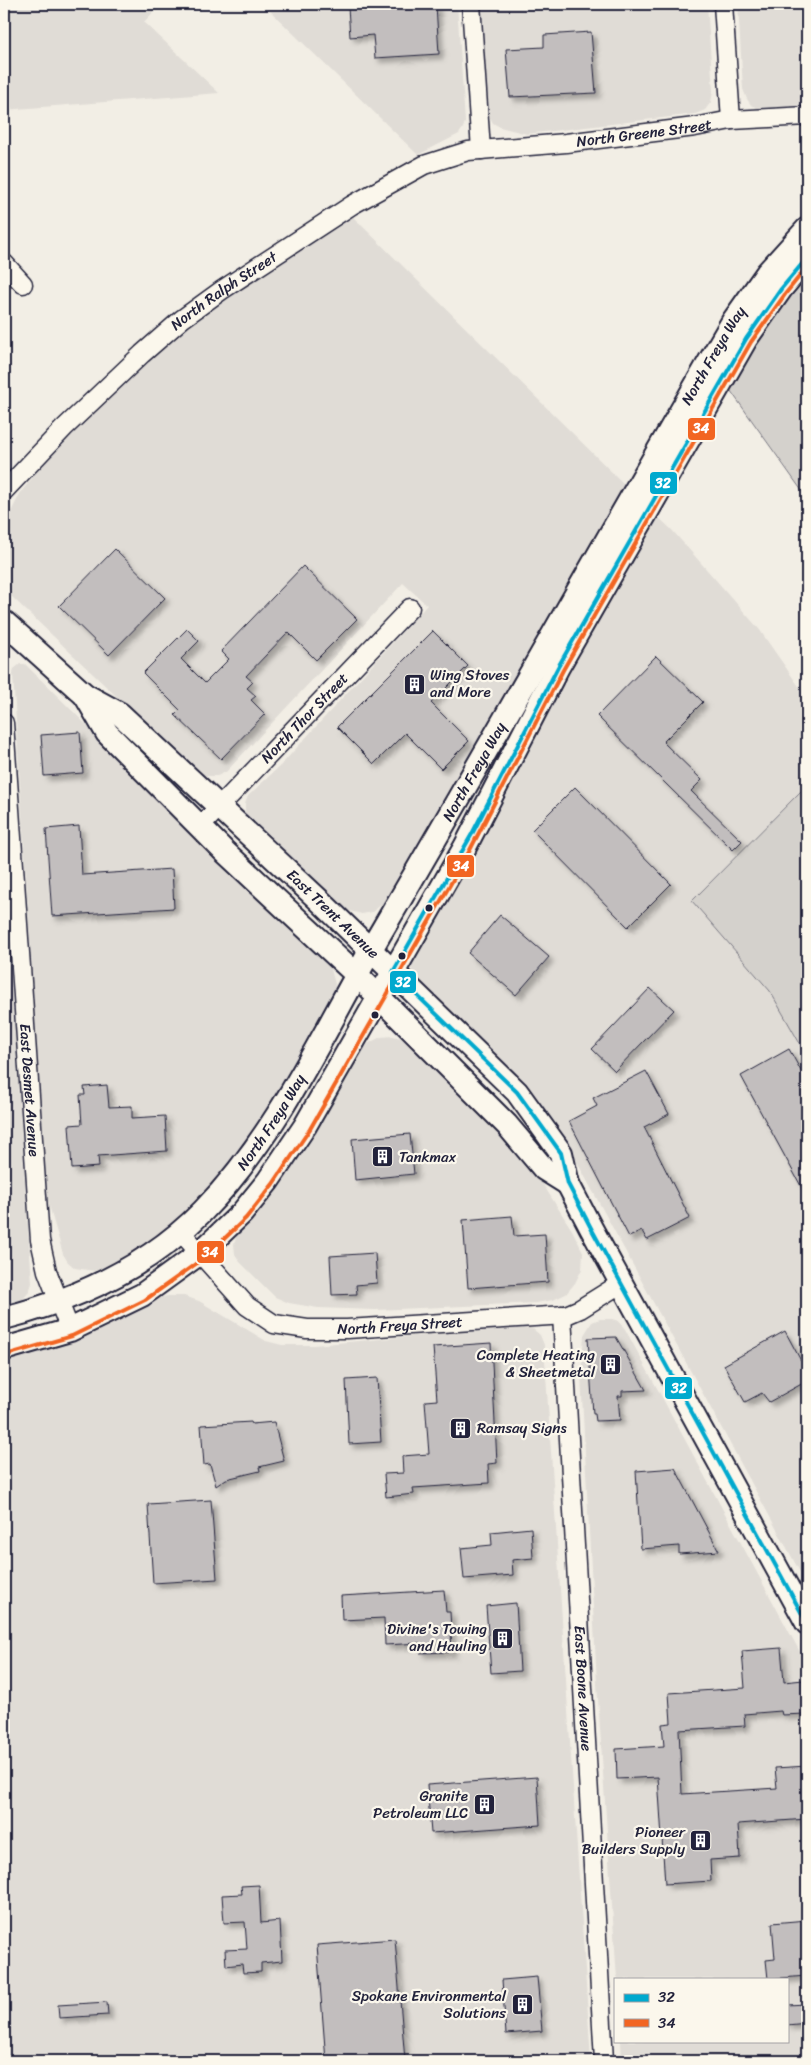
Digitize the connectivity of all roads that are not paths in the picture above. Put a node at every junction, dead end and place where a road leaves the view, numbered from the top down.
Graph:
1 (471, 4) edge
2 (723, 4) edge
3 (807, 116) edge
4 (731, 120) junction
5 (481, 150) junction
6 (807, 229) edge
7 (807, 258) edge
8 (4, 263) edge
9 (23, 284) dead end
10 (5, 490) edge
11 (410, 608) dead end
12 (4, 622) edge
13 (543, 672) junction
14 (85, 695) junction
15 (507, 714) junction
16 (4, 723) edge
17 (5, 768) edge
18 (219, 806) junction
19 (200, 827) junction
20 (472, 834) junction
21 (371, 950) junction
22 (393, 972) junction
23 (357, 975) junction
24 (378, 998) junction
25 (568, 1184) junction
26 (181, 1232) junction
27 (200, 1253) junction
28 (620, 1284) junction
29 (58, 1302) junction
30 (562, 1315) junction
31 (4, 1318) edge
32 (70, 1330) junction
33 (4, 1349) edge
34 (807, 1624) edge
35 (604, 2061) edge

1 - 5 street
2 - 4 street
3 - 4 street, North Greene Street
4 - 5 street, North Greene Street
5 - 10 street, North Ralph Street
6 - 13 main road, North Freya Way
7 - 13 main road, North Freya Way
8 - 9 street
11 - 18 street, North Thor Street
12 - 14 main road, East Trent Avenue
13 - 15 main road, North Freya Way
13 - 20 main road, North Freya Way
14 - 18 main road, East Trent Avenue
14 - 19 main road, East Trent Avenue
15 - 20 main road
15 - 21 main road, North Freya Way
16 - 17 street, East Desmet Avenue
17 - 29 street, East Desmet Avenue
18 - 19 street, North Thor Street
18 - 21 main road, East Trent Avenue
19 - 23 main road, East Trent Avenue
20 - 22 main road, North Freya Way
21 - 22 main road, East Trent Avenue
21 - 23 main road, North Freya Way
22 - 24 main road, North Freya Way
22 - 25 main road, East Trent Avenue
23 - 24 main road, East Trent Avenue
23 - 26 main road, North Freya Way
24 - 25 main road, East Trent Avenue
24 - 27 main road, North Freya Way
25 - 28 main road, East Trent Avenue
26 - 27 street, North Freya Street
26 - 29 main road
27 - 30 street, North Freya Street
27 - 32 main road
28 - 30 street, North Freya Street
28 - 34 main road, East Trent Avenue
29 - 31 main road
29 - 32 street, East Desmet Avenue
30 - 35 street, East Boone Avenue
32 - 33 main road

